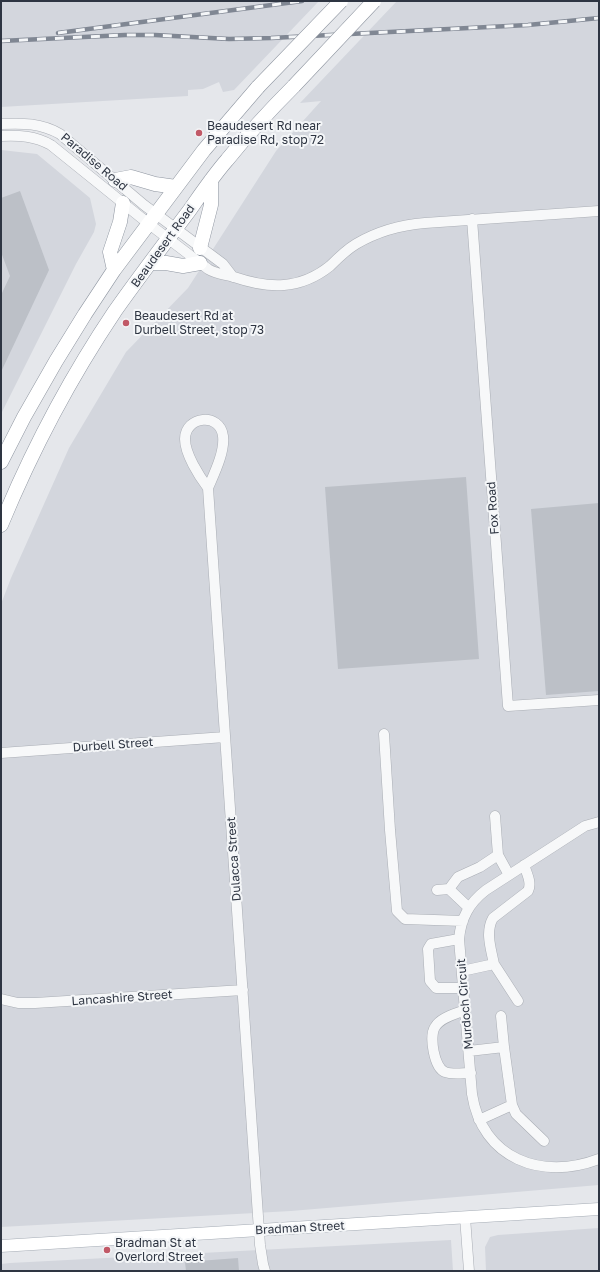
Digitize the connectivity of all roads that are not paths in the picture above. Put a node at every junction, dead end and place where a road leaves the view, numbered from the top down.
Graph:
1 (341, 1) edge
2 (374, 1) edge
3 (1, 124) edge
4 (1, 136) edge
5 (115, 180) junction
6 (211, 180) junction
7 (176, 188) junction
8 (123, 203) junction
9 (599, 211) edge
10 (152, 219) junction
11 (472, 219) junction
12 (171, 234) junction
13 (200, 248) junction
14 (150, 263) junction
15 (200, 263) junction
16 (114, 270) junction
17 (233, 277) junction
18 (1, 462) edge
19 (208, 488) junction
20 (1, 525) edge
21 (599, 700) edge
22 (384, 734) dead end
23 (225, 737) junction
24 (1, 753) edge
25 (495, 816) dead end
26 (599, 822) edge
27 (498, 855) junction
28 (524, 865) junction
29 (509, 875) junction
30 (449, 889) junction
31 (437, 890) dead end
32 (468, 907) junction
33 (463, 921) junction
34 (460, 939) junction
35 (494, 964) junction
36 (462, 971) junction
37 (464, 988) junction
38 (243, 990) junction
39 (1, 999) edge
40 (518, 1000) dead end
41 (465, 1010) junction
42 (501, 1016) dead end
43 (504, 1047) junction
44 (469, 1051) junction
45 (470, 1073) junction
46 (512, 1105) junction
47 (479, 1120) junction
48 (544, 1140) dead end
49 (599, 1159) edge
50 (599, 1209) edge
51 (466, 1217) junction
52 (259, 1230) junction
53 (1, 1246) edge
54 (265, 1271) edge
55 (469, 1271) edge

1 - 7 highway, Beaudesert Road, bridge
2 - 6 highway, Beaudesert Road, bridge
3 - 5 street, Paradise Road
4 - 8 street, Paradise Road
5 - 7 highway
5 - 10 street, Paradise Road
6 - 12 highway, Beaudesert Road
6 - 13 highway
7 - 10 highway, Beaudesert Road
8 - 10 street, Paradise Road
8 - 16 highway
9 - 11 street
10 - 12 street, Paradise Road
10 - 16 highway, Beaudesert Road
11 - 17 street
11 - 21 street, Fox Road
12 - 13 street
12 - 14 highway, Beaudesert Road
12 - 15 street
13 - 17 street
14 - 15 highway
14 - 20 highway, Beaudesert Road
15 - 17 street
16 - 18 highway, Beaudesert Road
19 - 19 street, Dulacca Street
19 - 23 street, Dulacca Street
22 - 33 street
23 - 24 street, Durbell Street
23 - 38 street, Dulacca Street
25 - 27 street
26 - 28 street, Murdoch Circuit
27 - 29 street
27 - 30 street
28 - 29 street, Murdoch Circuit
28 - 35 street
29 - 32 street, Murdoch Circuit
30 - 31 street
30 - 32 street
32 - 33 street, Murdoch Circuit
33 - 34 street, Murdoch Circuit
34 - 36 street, Murdoch Circuit
34 - 37 street
35 - 36 street
35 - 40 street
36 - 37 street, Murdoch Circuit
37 - 41 street, Murdoch Circuit
38 - 39 street, Lancashire Street
38 - 52 street, Dulacca Street
41 - 44 street, Murdoch Circuit
41 - 45 street
42 - 43 street
43 - 44 street
43 - 46 street
44 - 45 street, Murdoch Circuit
45 - 47 street, Murdoch Circuit
46 - 47 street
46 - 48 street
47 - 49 street, Murdoch Circuit
50 - 51 main road, Bradman Street
51 - 52 main road, Bradman Street
51 - 55 street
52 - 53 main road, Bradman Street
52 - 54 street, Dulacca Street

